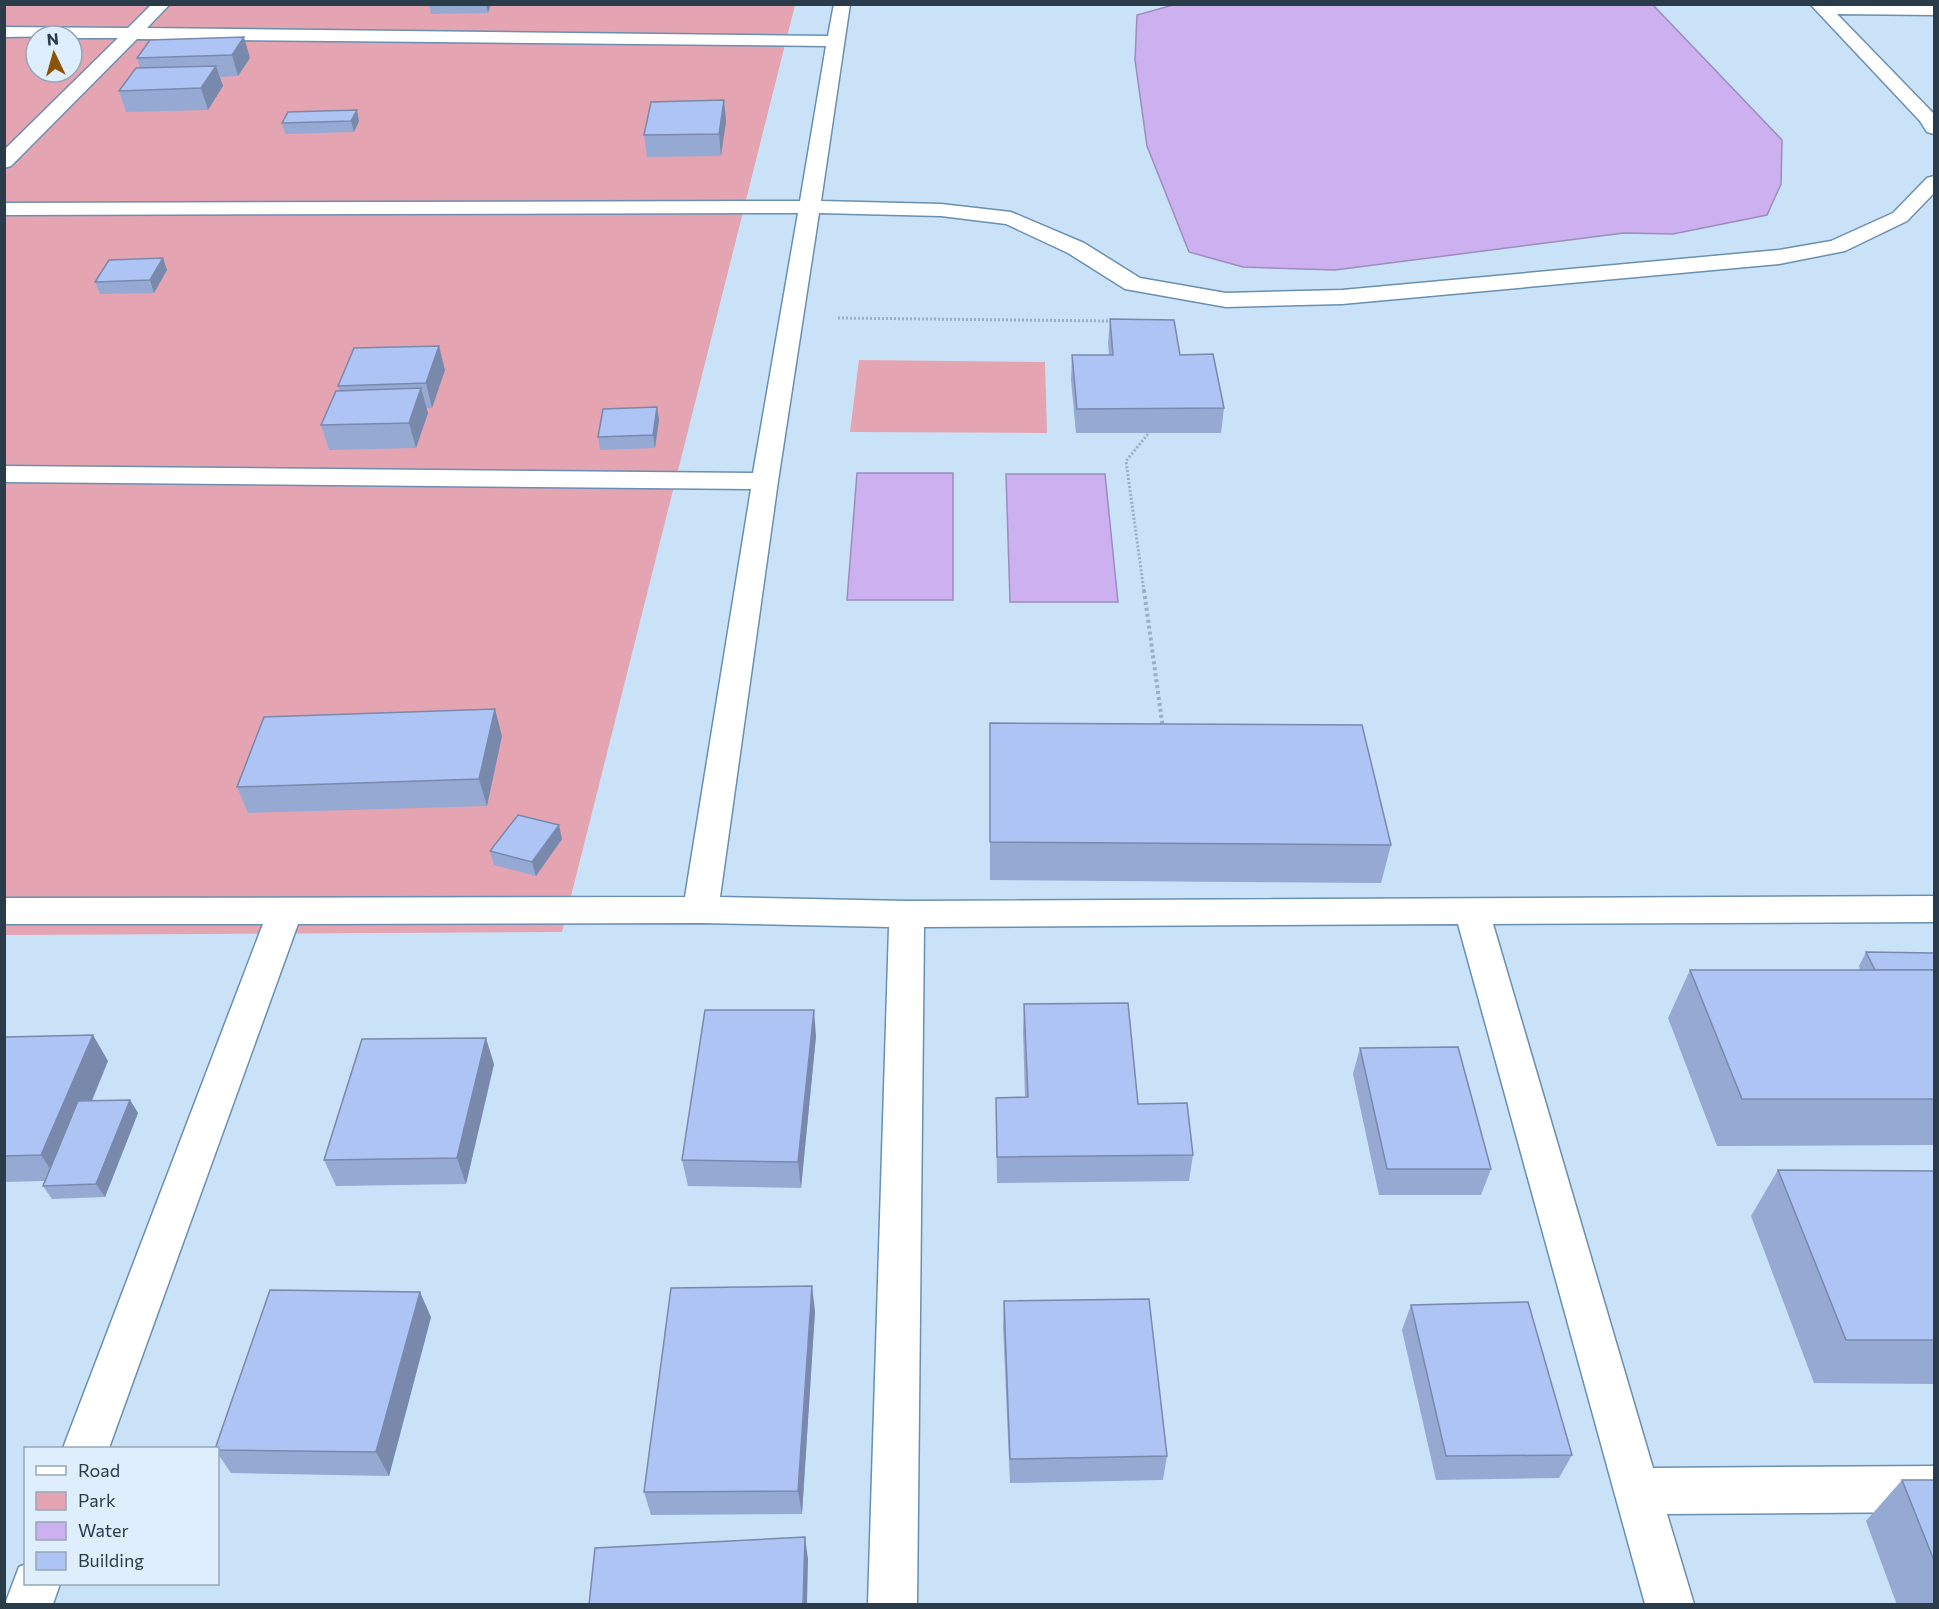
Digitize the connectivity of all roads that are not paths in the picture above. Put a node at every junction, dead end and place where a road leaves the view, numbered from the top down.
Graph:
1 (162, 4) edge
2 (842, 4) edge
3 (1820, 7) edge
4 (1935, 10) edge
5 (4, 32) edge
6 (134, 32) junction
7 (836, 41) junction
8 (1935, 128) edge
9 (4, 162) edge
10 (1935, 182) edge
11 (810, 207) junction
12 (4, 209) edge
13 (4, 474) edge
14 (765, 481) junction
15 (286, 909) junction
16 (1935, 909) edge
17 (4, 910) edge
18 (702, 910) junction
19 (1472, 911) junction
20 (907, 914) junction
21 (87, 1447) edge
22 (1935, 1489) edge
23 (1636, 1491) junction
24 (36, 1585) edge
25 (28, 1605) edge
26 (893, 1605) edge
27 (1669, 1605) edge

1 - 6 street
2 - 7 street
3 - 4 street
3 - 8 street
5 - 6 street
6 - 7 street
6 - 9 street
7 - 11 street
10 - 11 street
11 - 12 street
11 - 14 street
13 - 14 street
14 - 18 street
15 - 17 street
15 - 18 street
15 - 21 street
16 - 19 street
18 - 20 street
19 - 20 street
19 - 23 street
20 - 26 street
22 - 23 street
23 - 27 street
24 - 25 street

